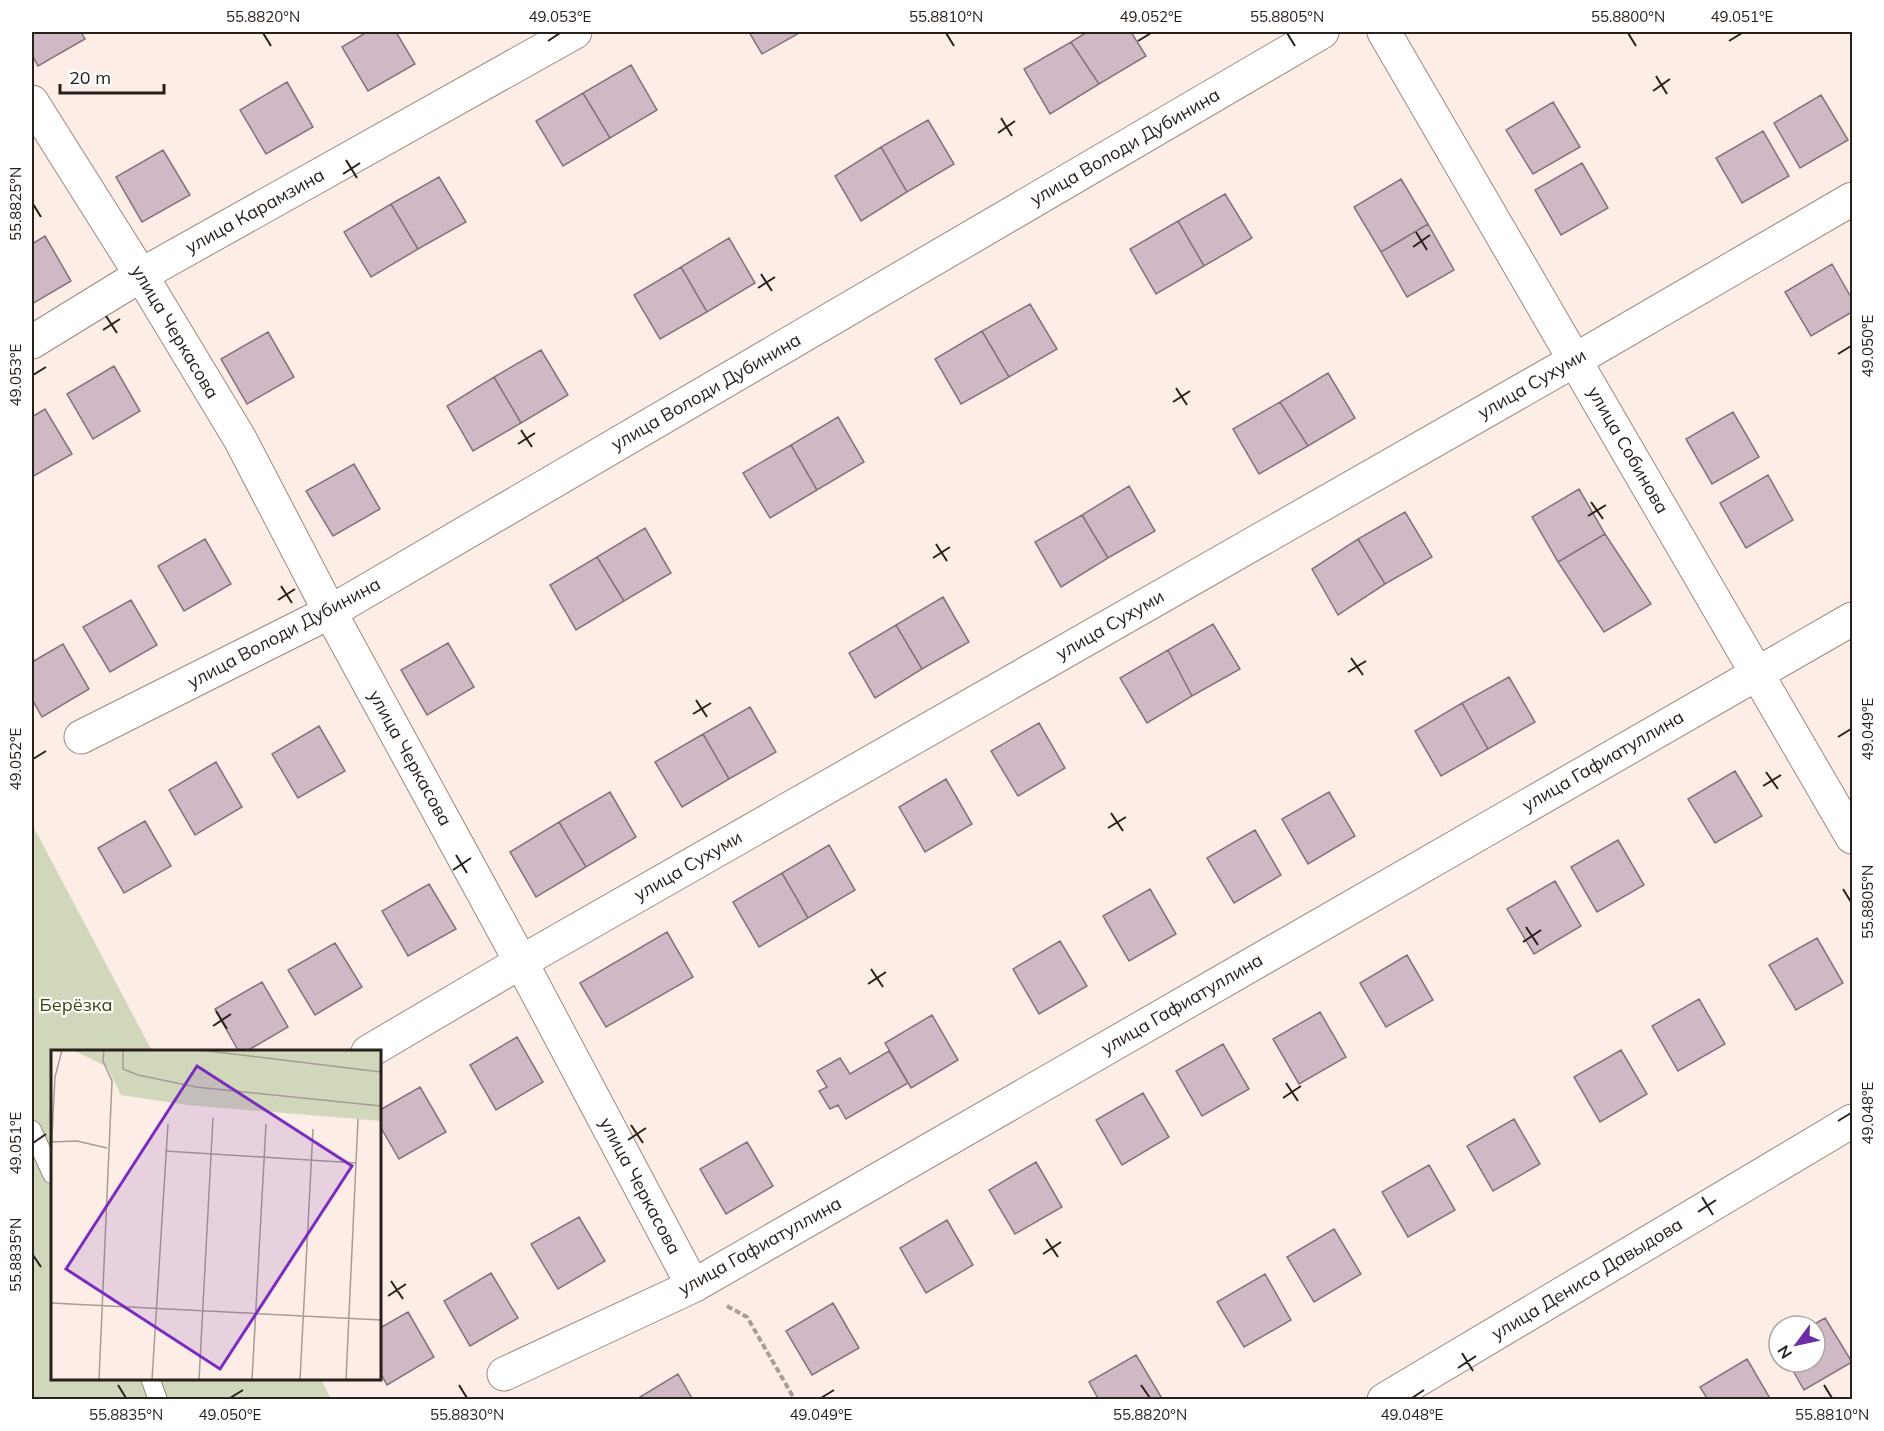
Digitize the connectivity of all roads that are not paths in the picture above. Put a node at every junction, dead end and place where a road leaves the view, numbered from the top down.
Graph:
1 (575, 32) edge
2 (1322, 32) edge
3 (1384, 32) edge
4 (32, 102) edge
5 (1852, 199) edge
6 (141, 275) junction
7 (32, 342) edge
8 (1575, 360) junction
9 (330, 612) junction
10 (1852, 619) edge
11 (1757, 672) junction
12 (81, 737) dead end
13 (1852, 837) edge
14 (521, 962) junction
15 (371, 1050) edge
16 (1852, 1121) edge
17 (32, 1130) edge
18 (51, 1172) edge
19 (693, 1286) junction
20 (504, 1374) dead end
21 (151, 1380) edge
22 (158, 1400) edge
23 (1384, 1400) edge

1 - 6 street, улица Карамзина
2 - 9 street, улица Володи Дубинина
3 - 8 street, улица Собинова
4 - 6 street, улица Черкасова
5 - 8 street, улица Сухуми
6 - 7 street, улица Карамзина
6 - 9 street, улица Черкасова
8 - 11 street, улица Собинова
8 - 14 street, улица Сухуми
9 - 12 street, улица Володи Дубинина
9 - 14 street, улица Черкасова
10 - 11 street, улица Гафиатуллина
11 - 13 street, улица Собинова
11 - 19 street, улица Гафиатуллина
14 - 15 street, улица Сухуми
14 - 19 street, улица Черкасова
16 - 23 street, улица Дениса Давыдова
17 - 18 lane
19 - 20 street, улица Гафиатуллина
21 - 22 lane

